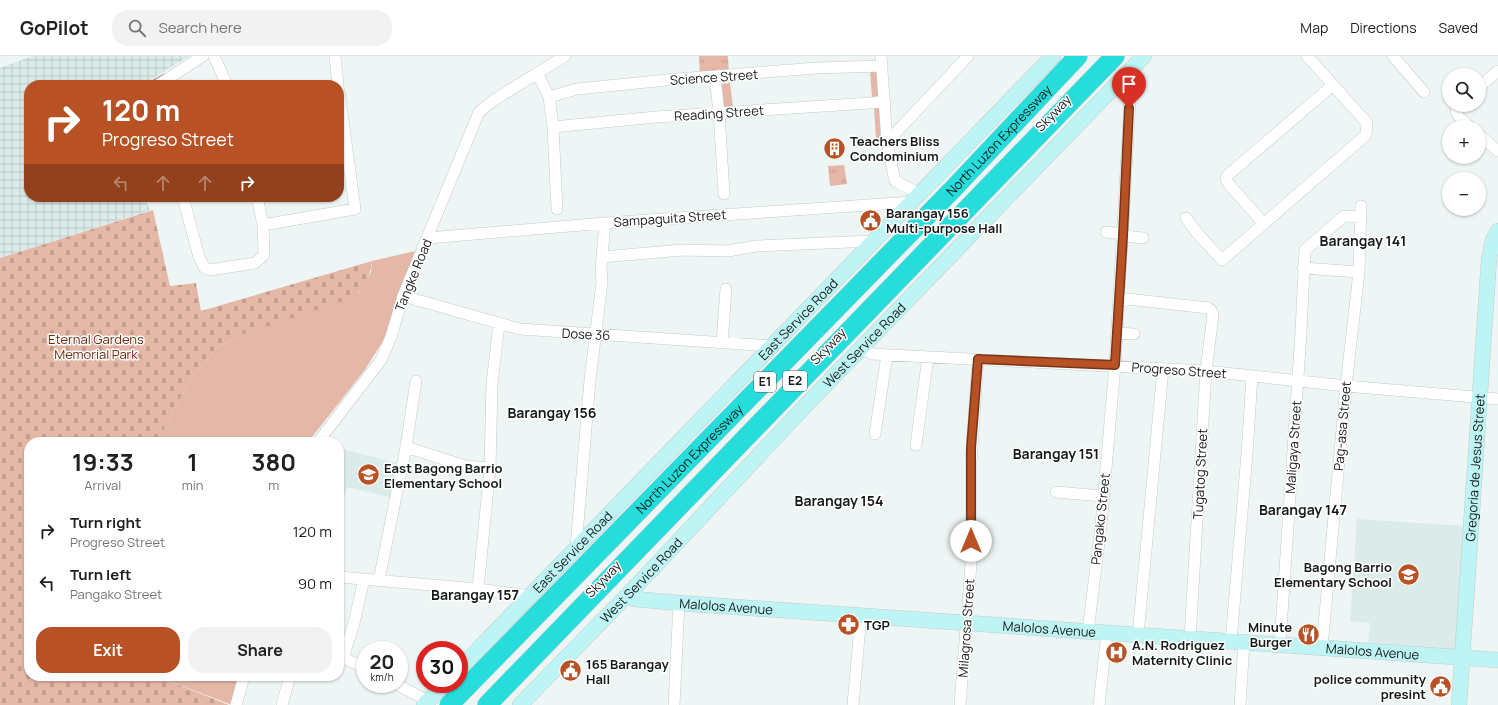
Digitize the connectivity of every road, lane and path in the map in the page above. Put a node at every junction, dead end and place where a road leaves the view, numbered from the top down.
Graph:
1 (202, 56) edge
2 (214, 56) edge
3 (334, 56) edge
4 (565, 56) edge
5 (968, 56) edge
6 (1053, 56) edge
7 (1078, 56) edge
8 (1086, 56) edge
9 (1108, 56) edge
10 (1115, 56) edge
11 (1144, 56) edge
12 (1307, 56) edge
13 (1393, 56) edge
14 (881, 61) edge
15 (1498, 71) edge
16 (1126, 73) junction
17 (537, 74) junction
18 (715, 77) junction
19 (166, 80) edge
20 (225, 80) edge
21 (337, 80) edge
22 (1486, 81) edge
23 (1333, 85) junction
24 (1424, 92) dead end
25 (549, 97) junction
26 (885, 102) junction
27 (719, 113) junction
28 (344, 127) edge
29 (554, 127) junction
30 (1486, 141) edge
31 (887, 142) junction
32 (1498, 151) edge
33 (724, 194) dead end
34 (916, 198) junction
35 (184, 202) edge
36 (258, 202) edge
37 (1361, 206) dead end
38 (558, 209) dead end
39 (1360, 217) junction
40 (1186, 218) dead end
41 (605, 223) junction
42 (1264, 224) junction
43 (263, 225) junction
44 (1498, 231) edge
45 (1106, 232) dead end
46 (1123, 235) junction
47 (428, 238) junction
48 (1144, 238) dead end
49 (873, 241) junction
50 (602, 256) junction
51 (1303, 268) junction
52 (1359, 272) junction
53 (726, 289) dead end
54 (403, 296) junction
55 (1119, 298) junction
56 (499, 324) junction
57 (1117, 333) junction
58 (596, 334) junction
59 (1134, 334) dead end
60 (722, 343) junction
61 (773, 346) junction
62 (861, 348) junction
63 (887, 355) junction
64 (928, 357) junction
65 (978, 359) junction
66 (1115, 365) junction
67 (1163, 368) junction
68 (1206, 371) junction
69 (1252, 376) junction
70 (1298, 380) junction
71 (416, 381) dead end
72 (1346, 386) junction
73 (1481, 398) junction
74 (1498, 399) edge
75 (875, 434) dead end
76 (322, 437) edge
77 (916, 445) dead end
78 (406, 447) junction
79 (490, 468) junction
80 (1056, 492) dead end
81 (1103, 496) junction
82 (576, 547) junction
83 (344, 577) edge
84 (364, 579) junction
85 (379, 580) junction
86 (478, 589) junction
87 (531, 596) junction
88 (627, 596) junction
89 (679, 603) junction
90 (861, 615) junction
91 (967, 623) junction
92 (1088, 631) junction
93 (1107, 632) junction
94 (1138, 635) junction
95 (1190, 638) junction
96 (1238, 642) junction
97 (1280, 644) junction
98 (1322, 647) junction
99 (344, 649) edge
100 (1462, 657) junction
101 (344, 658) edge
102 (468, 660) edge
103 (1498, 660) edge
104 (356, 664) edge
105 (243, 681) edge
106 (289, 681) edge
107 (408, 692) edge
108 (435, 693) edge
109 (426, 703) edge
110 (236, 704) edge
111 (282, 705) edge
112 (449, 705) edge
113 (460, 705) edge
114 (481, 705) edge
115 (487, 705) edge
116 (520, 705) edge
117 (674, 705) edge
118 (853, 705) edge
119 (960, 705) edge
120 (1099, 705) edge
121 (1240, 705) edge
122 (1458, 705) edge

1 - 19 street
2 - 20 street
3 - 21 street
4 - 17 street, Tangke Road
5 - 31 street
6 - 34 street, East Service Road
7 - 112 highway, North Luzon Expressway / E1
8 - 113 highway, Skyway / E2
9 - 114 highway, Skyway / E2
10 - 115 highway, North Luzon Expressway / E1
11 - 16 street, West Service Road
12 - 23 street
13 - 24 street
14 - 18 street, Science Street
14 - 26 street
15 - 22 street
16 - 46 street, Pangako Street
16 - 62 street, West Service Road
17 - 25 street
17 - 47 street, Tangke Road
18 - 25 street, Science Street
18 - 27 street
23 - 42 street
23 - 42 street
25 - 29 street
26 - 27 street, Reading Street
26 - 31 street
27 - 29 street, Reading Street
27 - 33 street
28 - 43 street
29 - 38 street
30 - 32 street
31 - 34 street
34 - 41 street, Sampaguita Street
34 - 49 street, East Service Road
35 - 43 street
36 - 43 street
37 - 39 street, Pag-asa Street
39 - 51 street, Maligaya Street
39 - 52 street, Pag-asa Street
40 - 42 street
41 - 47 street, Sampaguita Street
41 - 50 street
44 - 73 street, Gregoria de Jesus Street
45 - 46 street
46 - 48 street
46 - 55 street, Pangako Street
47 - 54 street, Tangke Road
49 - 50 street
49 - 61 street, East Service Road
50 - 58 street
51 - 52 street
51 - 70 street, Maligaya Street
52 - 72 street, Pag-asa Street
53 - 60 street
54 - 56 street, Dose 36
54 - 76 street, Tangke Road
55 - 57 street, Pangako Street
55 - 68 street, Tugatog Street
56 - 58 street, Dose 36
56 - 79 street
57 - 59 street
57 - 66 street, Pangako Street
58 - 60 street, Dose 36
58 - 82 street
60 - 61 street, Dose 36
61 - 82 street, East Service Road
62 - 63 street, Progreso Street
62 - 88 street, West Service Road
63 - 64 street, Progreso Street
63 - 75 street
64 - 65 street, Progreso Street
64 - 77 street
65 - 66 street, Progreso Street
65 - 91 street, Milagrosa Street
66 - 67 street, Progreso Street
66 - 81 street, Pangako Street
67 - 68 street, Progreso Street
67 - 94 street
68 - 69 street, Progreso Street
68 - 95 street, Tugatog Street
69 - 70 street, Progreso Street
69 - 96 street
70 - 72 street, Progreso Street
70 - 97 street, Maligaya Street
71 - 78 street
72 - 73 street, Progreso Street
72 - 98 street, Pag-asa Street
73 - 74 street, Progreso Street
73 - 100 street, Gregoria de Jesus Street
78 - 79 street
78 - 85 street
79 - 86 street
80 - 81 street
81 - 92 street, Pangako Street
82 - 87 street, East Service Road
83 - 84 street
84 - 85 street
84 - 99 street
85 - 86 street
86 - 87 street
87 - 102 street, East Service Road
88 - 89 street, Malolos Avenue
88 - 116 street, West Service Road
89 - 90 street, Malolos Avenue
89 - 117 street
90 - 91 street, Malolos Avenue
90 - 118 street
91 - 92 street, Malolos Avenue
91 - 119 street, Milagrosa Street
92 - 93 street, Malolos Avenue
93 - 94 street, Malolos Avenue
93 - 120 street
94 - 95 street, Malolos Avenue
95 - 96 street, Malolos Avenue
96 - 97 street, Malolos Avenue
96 - 121 street
97 - 98 street, Malolos Avenue
98 - 100 street, Malolos Avenue
100 - 103 street, Malolos Avenue
100 - 122 street, Gregoria de Jesus Street
101 - 104 street
105 - 110 street
106 - 111 street
107 - 109 street
108 - 109 street

